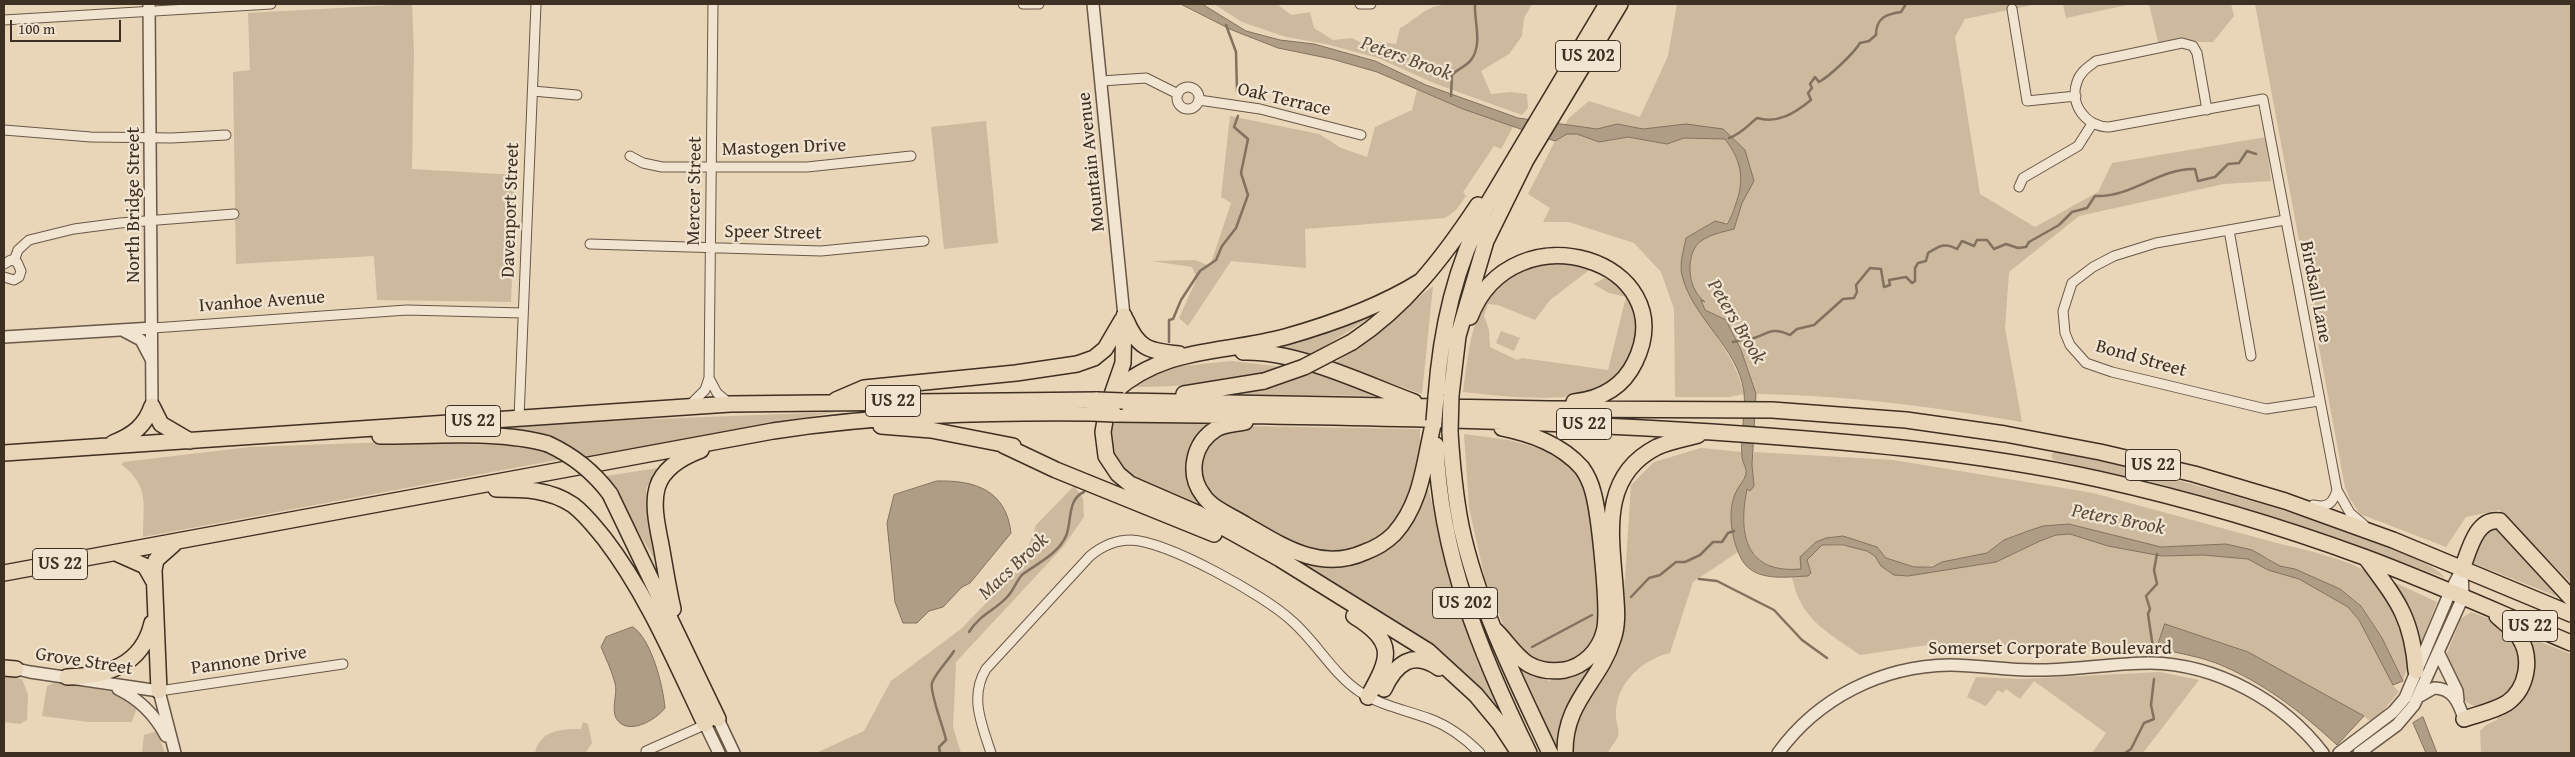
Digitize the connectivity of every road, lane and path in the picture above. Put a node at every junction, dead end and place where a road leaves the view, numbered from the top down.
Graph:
1 (271, 4) edge
2 (536, 4) edge
3 (713, 4) edge
4 (1023, 4) edge
5 (1039, 4) edge
6 (1093, 4) edge
7 (1360, 4) edge
8 (1371, 4) edge
9 (1607, 4) edge
10 (1620, 4) edge
11 (149, 8) edge
12 (2012, 9) dead end
13 (4, 20) edge
14 (1101, 81) junction
15 (532, 91) junction
16 (1178, 94) junction
17 (576, 95) dead end
18 (2076, 96) junction
19 (1199, 100) junction
20 (1552, 107) junction
21 (2207, 110) junction
22 (2092, 124) junction
23 (4, 130) edge
24 (226, 135) dead end
25 (1361, 135) dead end
26 (151, 138) junction
27 (630, 156) dead end
28 (911, 156) dead end
29 (1521, 158) junction
30 (712, 166) junction
31 (2019, 187) dead end
32 (234, 214) dead end
33 (151, 220) junction
34 (2285, 220) junction
35 (2228, 230) junction
36 (924, 241) dead end
37 (590, 244) dead end
38 (711, 248) junction
39 (14, 262) junction
40 (4, 264) edge
41 (4, 277) edge
42 (1422, 280) junction
43 (523, 313) junction
44 (1124, 316) junction
45 (152, 328) junction
46 (118, 329) junction
47 (4, 337) edge
48 (1213, 352) junction
49 (1185, 355) junction
50 (2251, 356) dead end
51 (1454, 358) junction
52 (153, 363) junction
53 (709, 378) junction
54 (1124, 398) junction
55 (1431, 401) junction
56 (2319, 401) junction
57 (832, 402) junction
58 (730, 404) junction
59 (152, 406) junction
60 (689, 406) junction
61 (1094, 407) junction
62 (1549, 409) junction
63 (1258, 415) junction
64 (519, 418) junction
65 (855, 420) junction
66 (1461, 420) junction
67 (1708, 432) junction
68 (256, 437) junction
69 (730, 438) junction
70 (191, 442) junction
71 (1432, 443) junction
72 (1004, 445) junction
73 (104, 446) junction
74 (4, 453) edge
75 (457, 490) junction
76 (2337, 490) junction
77 (2285, 501) junction
78 (1206, 519) junction
79 (2374, 532) junction
80 (177, 542) junction
81 (116, 554) junction
82 (2366, 558) junction
83 (2462, 569) junction
84 (4, 573) edge
85 (153, 580) junction
86 (2456, 594) junction
87 (2571, 598) edge
88 (2489, 608) junction
89 (154, 612) junction
90 (2571, 614) edge
91 (1494, 628) junction
92 (680, 638) junction
93 (2571, 643) edge
94 (2439, 654) junction
95 (343, 664) dead end
96 (8, 668) edge
97 (2416, 671) junction
98 (67, 677) junction
99 (100, 682) junction
100 (159, 691) junction
101 (1476, 695) junction
102 (2419, 697) junction
103 (1373, 699) junction
104 (2461, 712) junction
105 (712, 722) junction
106 (175, 752) edge
107 (646, 752) dead end
108 (719, 753) edge
109 (734, 753) edge
110 (991, 753) edge
111 (1480, 753) edge
112 (1519, 753) edge
113 (1528, 753) edge
114 (1550, 753) edge
115 (1565, 753) edge
116 (1778, 753) edge
117 (2323, 753) edge
118 (2339, 753) edge
119 (2359, 753) edge

1 - 11 street
2 - 15 street, Davenport Street
3 - 30 street, Mercer Street
4 - 5 street
6 - 14 street, Mountain Avenue
7 - 8 street
9 - 20 highway, US 202
10 - 20 highway, US 202
11 - 13 street
11 - 26 street, North Bridge Street
12 - 18 street
14 - 16 street, Oak Terrace
14 - 44 street, Mountain Avenue
15 - 17 street
15 - 43 street, Davenport Street
16 - 19 street, Oak Terrace
16 - 19 street, Oak Terrace
18 - 21 street
18 - 22 street
19 - 25 street, Oak Terrace
20 - 29 highway, US 202
21 - 22 street
21 - 34 street, Birdsall Lane
22 - 31 street
23 - 26 street
24 - 26 street
26 - 33 street, North Bridge Street
27 - 30 street, Mastogen Drive
28 - 30 street, Mastogen Drive
29 - 42 highway
29 - 51 highway, US 202
29 - 55 highway, US 202
30 - 38 street, Mercer Street
32 - 33 street
33 - 39 street
33 - 45 street, North Bridge Street
34 - 35 street, Bond Street
34 - 56 street, Birdsall Lane
35 - 50 street
35 - 56 street, Bond Street
36 - 38 street, Speer Street
37 - 38 street, Speer Street
38 - 53 street, Mercer Street
39 - 40 street
39 - 41 street
42 - 48 highway
42 - 54 highway, bridge
43 - 45 street, Ivanhoe Avenue
43 - 64 street, Davenport Street
44 - 49 highway
44 - 54 highway
44 - 57 highway
45 - 46 street, Ivanhoe Avenue
45 - 52 street, North Bridge Street
46 - 47 street, Ivanhoe Avenue
46 - 52 street
48 - 49 highway
48 - 55 highway
49 - 54 highway
51 - 62 highway
51 - 91 highway, US 202, bridge
52 - 59 street, North Bridge Street
53 - 58 street
53 - 60 street
54 - 55 highway, US 22
54 - 61 highway, US 22, bridge
54 - 78 highway
55 - 62 highway, US 22
55 - 71 highway, US 202, bridge
56 - 76 street, Birdsall Lane
57 - 58 highway, US 22
57 - 61 highway, US 22
58 - 60 highway, US 22
59 - 70 highway
59 - 73 highway
60 - 64 highway, US 22
61 - 63 highway, US 22, bridge
61 - 65 highway, US 22
62 - 77 highway, US 22
63 - 66 highway, US 22
63 - 71 highway
64 - 68 highway, US 22
65 - 69 highway, US 22
65 - 72 highway
66 - 67 highway, US 22
66 - 91 highway
67 - 82 highway, US 22
67 - 115 highway
68 - 70 highway, US 22
68 - 92 highway, bridge
69 - 75 highway, US 22
69 - 92 highway
70 - 73 highway, US 22
71 - 113 highway, US 202
72 - 78 highway
72 - 103 highway
73 - 74 highway, US 22
75 - 80 highway, US 22
75 - 105 highway
76 - 77 street
76 - 79 street, Birdsall Lane
77 - 79 highway, US 22
78 - 101 highway
79 - 83 highway, US 22
80 - 81 highway, US 22
80 - 85 highway
81 - 84 highway, US 22
81 - 85 highway
82 - 86 highway, US 22
82 - 97 highway
83 - 86 street
83 - 87 highway
83 - 90 highway, US 22
85 - 89 highway
86 - 88 highway, US 22
86 - 94 street
86 - 97 street
88 - 93 highway, US 22
88 - 104 highway
89 - 98 highway
89 - 100 highway
91 - 114 highway, US 202
92 - 105 highway
94 - 102 street
94 - 104 street
95 - 100 street, Pannone Drive
96 - 98 street, Grove Street
97 - 118 street
98 - 99 street, Grove Street
99 - 100 street, Grove Street
99 - 106 street
100 - 106 street
101 - 103 highway
101 - 112 highway
102 - 104 street
102 - 119 street
103 - 110 street
103 - 111 street
105 - 107 street
105 - 108 street
105 - 109 street
116 - 117 street, Somerset Corporate Boulevard

